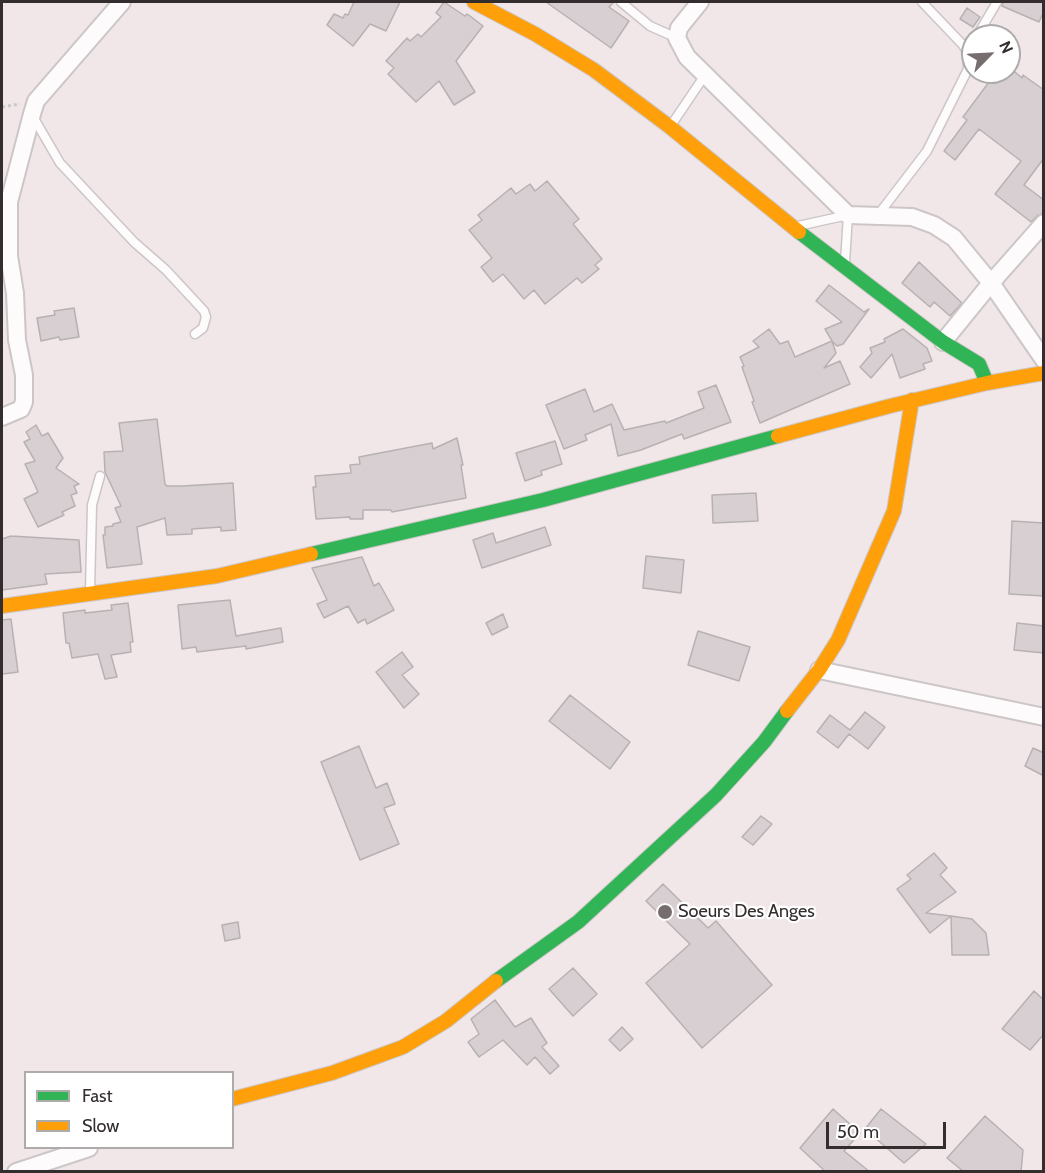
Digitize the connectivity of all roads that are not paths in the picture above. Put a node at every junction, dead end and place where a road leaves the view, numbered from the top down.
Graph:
1 (122, 2) edge
2 (474, 2) edge
3 (621, 2) edge
4 (700, 2) edge
5 (922, 2) edge
6 (997, 2) edge
7 (983, 24) edge
8 (677, 38) junction
9 (961, 45) edge
10 (705, 75) junction
11 (961, 83) edge
12 (32, 114) junction
13 (670, 127) junction
14 (848, 215) junction
15 (877, 216) junction
16 (1044, 223) edge
17 (792, 227) junction
18 (844, 267) junction
19 (991, 283) junction
20 (195, 334) dead end
21 (943, 342) junction
22 (1044, 360) edge
23 (1044, 373) edge
24 (987, 383) junction
25 (912, 400) junction
26 (2, 417) edge
27 (99, 476) dead end
28 (90, 594) junction
29 (2, 606) edge
30 (819, 670) junction
31 (1044, 717) edge
32 (234, 1098) edge
33 (86, 1149) edge
34 (16, 1172) edge

1 - 12 street
2 - 13 street
3 - 8 lane
4 - 8 street
5 - 9 lane
6 - 7 lane
8 - 10 street
10 - 13 lane
10 - 14 street
11 - 15 lane
12 - 20 lane
12 - 26 street
13 - 17 street
14 - 15 street
14 - 17 lane
14 - 18 lane
15 - 19 street
16 - 19 street
17 - 18 street
18 - 21 street
19 - 21 street
19 - 22 street
21 - 24 street
23 - 24 street
24 - 25 street
25 - 28 street
25 - 30 street
27 - 28 lane
28 - 29 street
30 - 31 street
30 - 32 street
33 - 34 street

